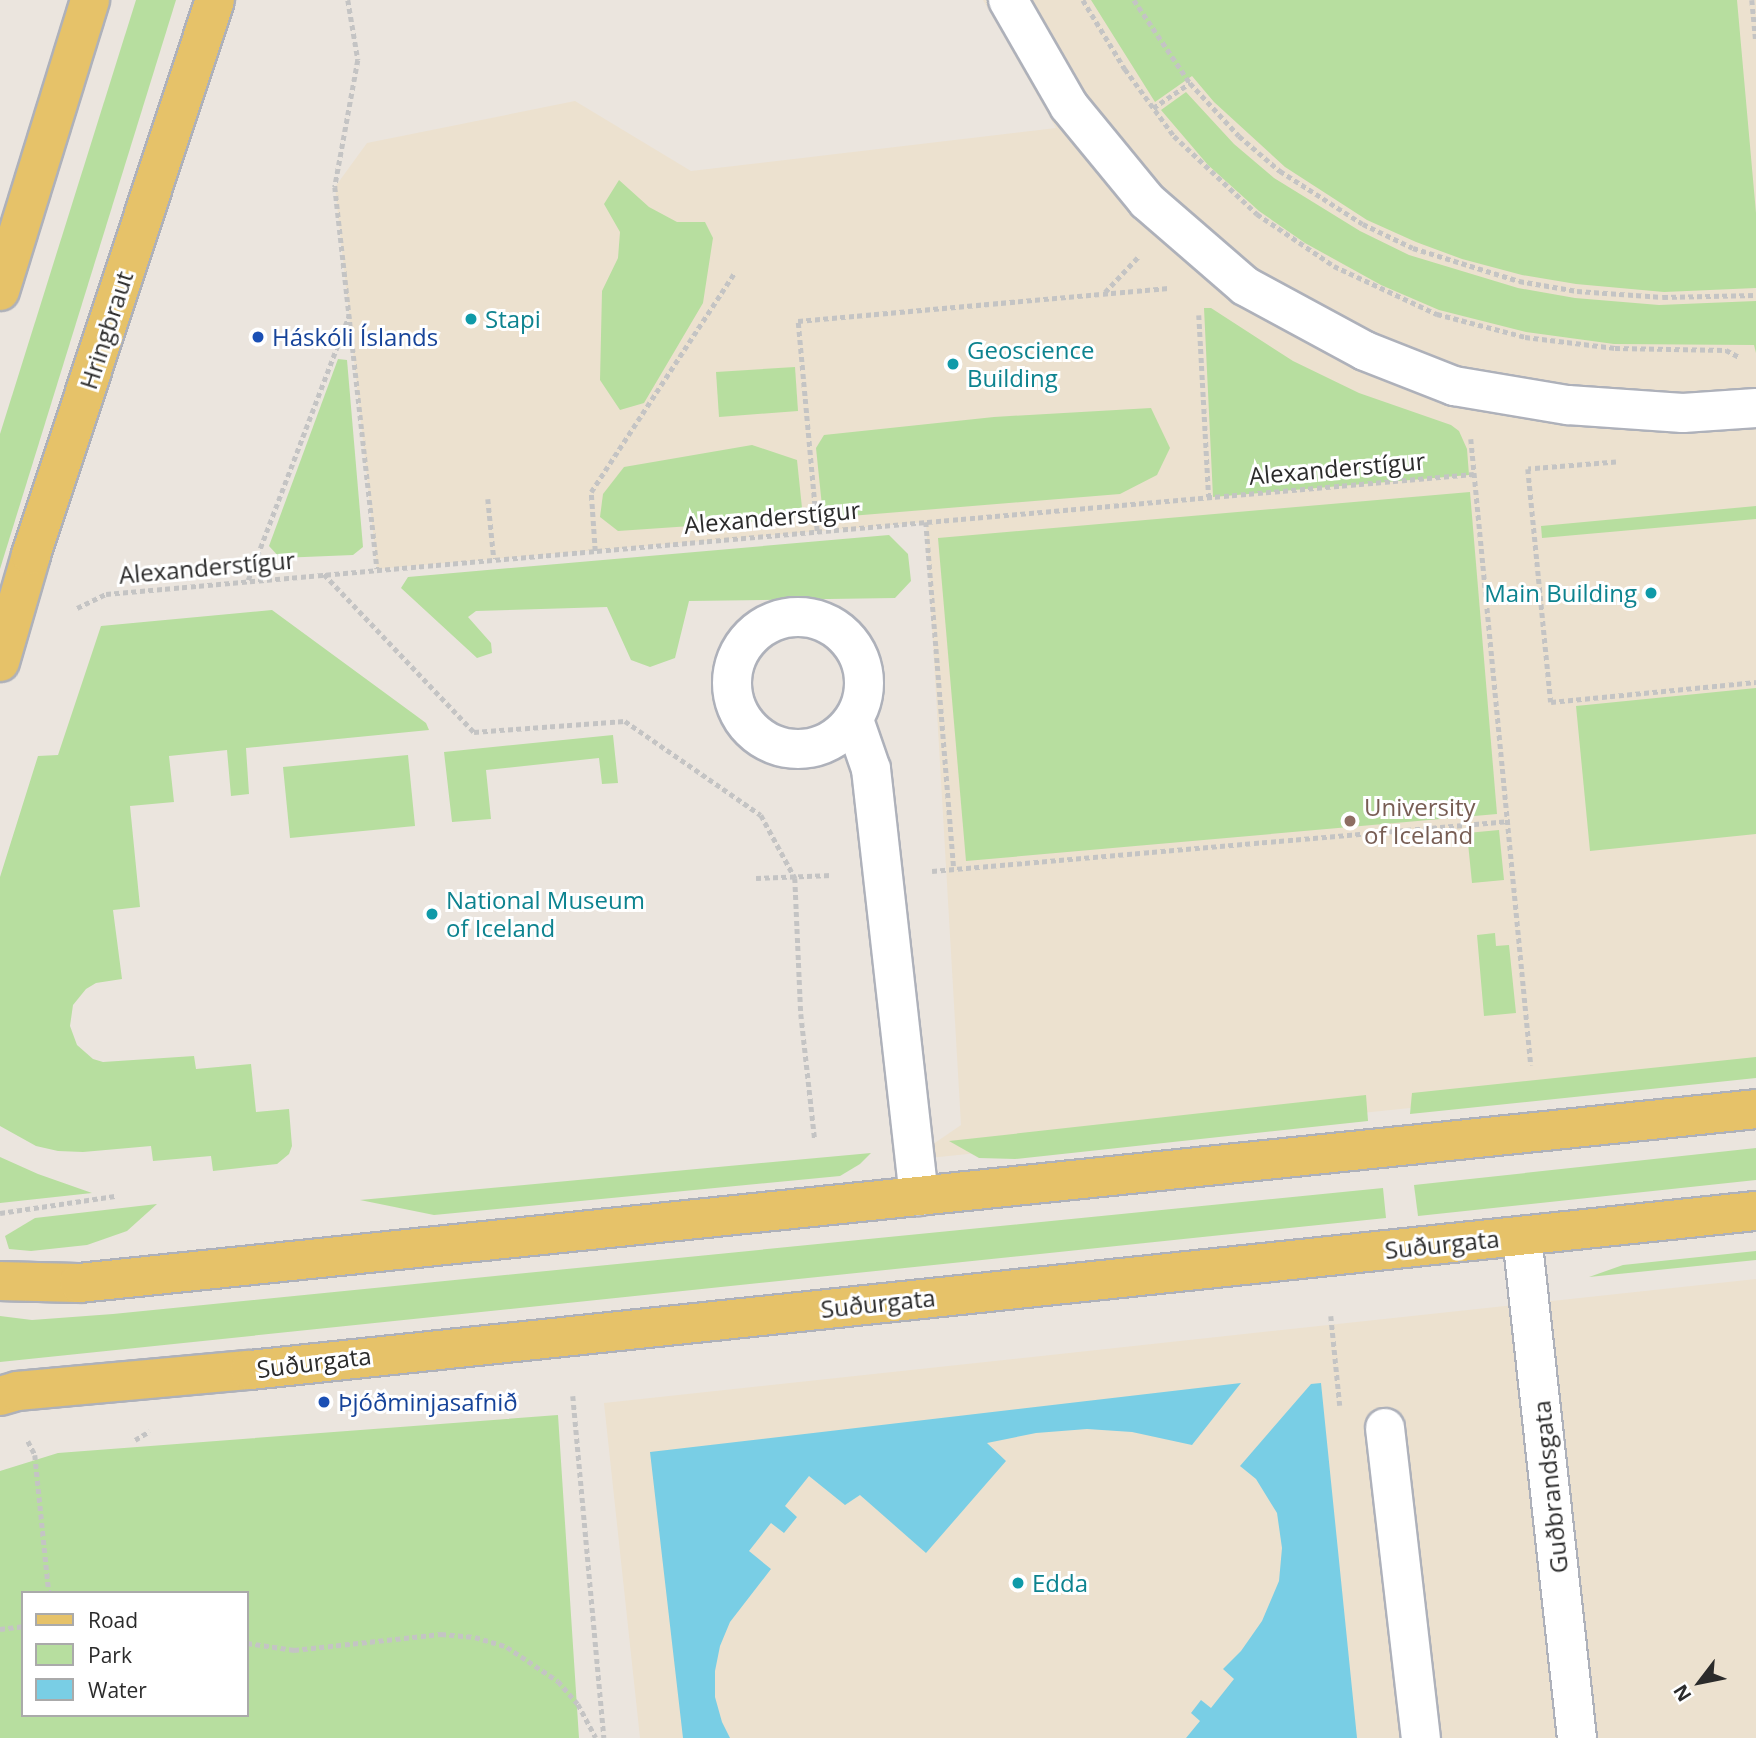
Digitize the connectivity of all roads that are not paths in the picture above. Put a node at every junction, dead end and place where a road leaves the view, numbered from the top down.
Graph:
1 (90, 0) edge
2 (215, 0) edge
3 (1008, 0) edge
4 (0, 291) edge
5 (1756, 408) edge
6 (0, 662) edge
7 (854, 720) dead end
8 (1756, 1109) edge
9 (919, 1196) junction
10 (1756, 1211) edge
11 (1522, 1236) junction
12 (0, 1281) edge
13 (0, 1396) edge
14 (1385, 1428) dead end
15 (1421, 1738) edge
16 (1577, 1738) edge

1 - 4 main road
2 - 6 main road, Hringbraut
3 - 5 street
7 - 9 street
8 - 9 main road
9 - 12 main road
10 - 11 main road, Suðurgata
11 - 13 main road, Suðurgata
11 - 16 street, Guðbrandsgata
14 - 15 street

